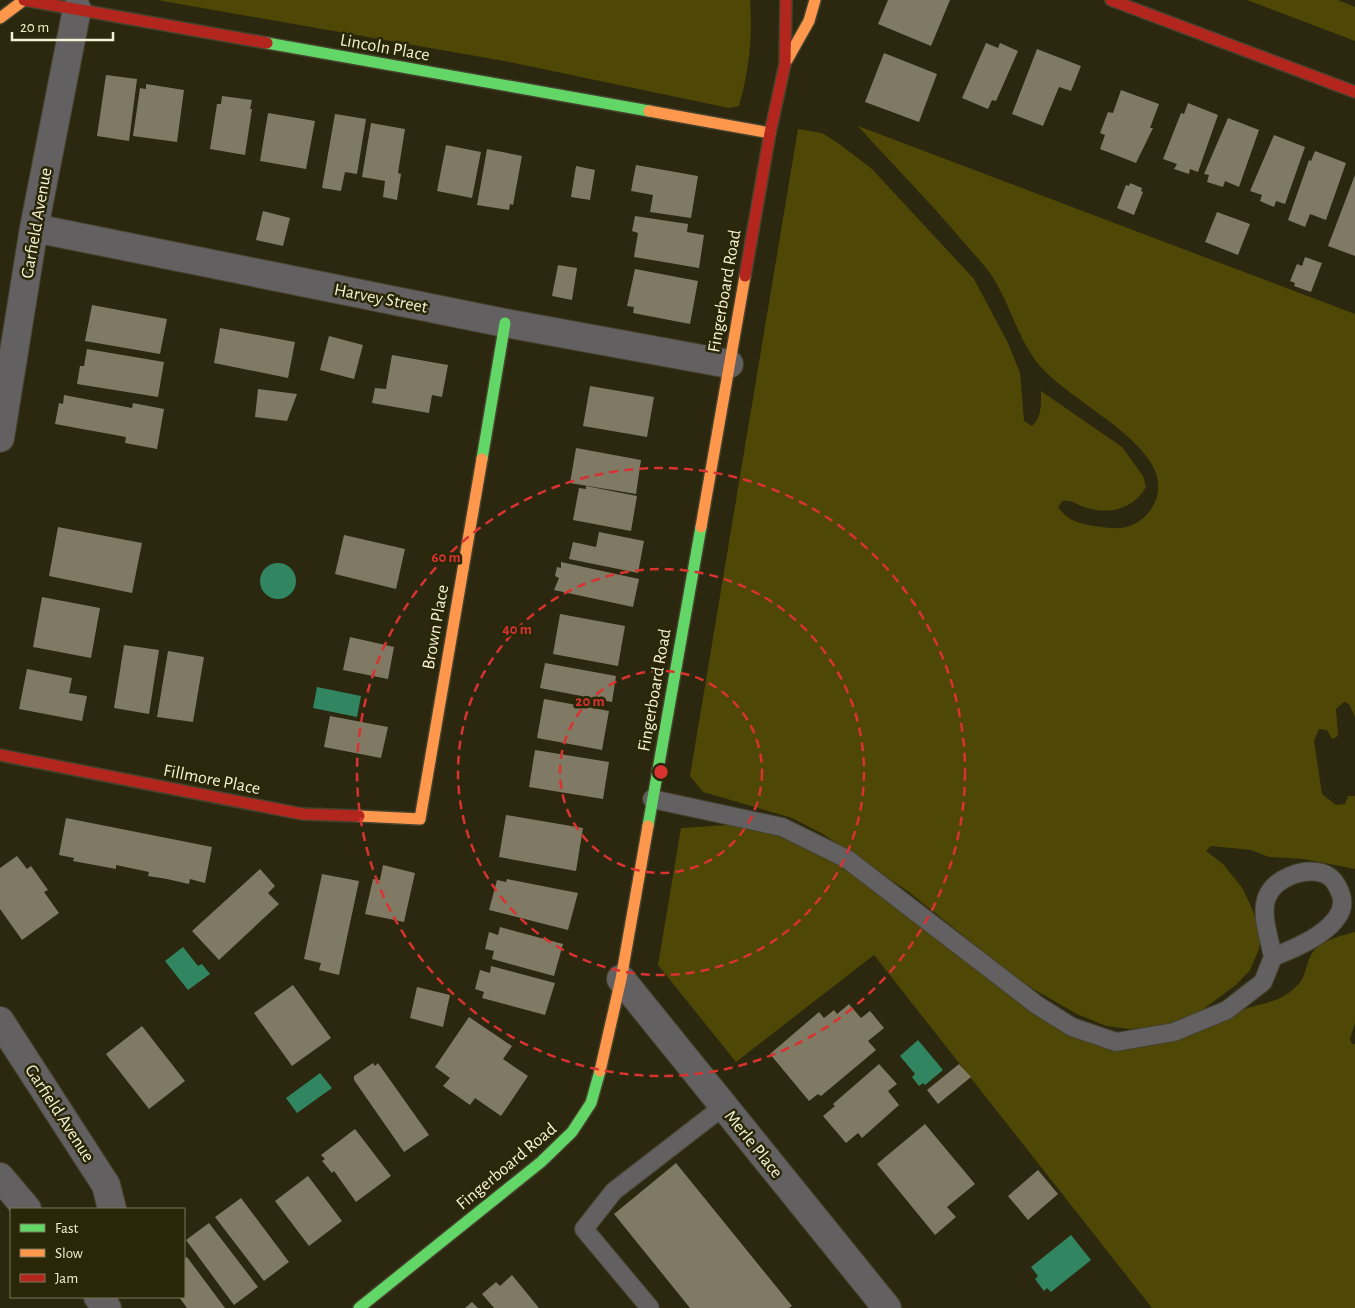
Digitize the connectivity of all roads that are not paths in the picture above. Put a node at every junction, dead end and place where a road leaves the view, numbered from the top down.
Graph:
1 (24, 0) edge
2 (786, 0) edge
3 (816, 0) edge
4 (1111, 0) edge
5 (77, 10) junction
6 (0, 18) edge
7 (785, 64) junction
8 (1355, 92) edge
9 (770, 133) junction
10 (34, 228) junction
11 (505, 323) junction
12 (729, 364) junction
13 (0, 438) edge
14 (0, 754) edge
15 (652, 800) junction
16 (420, 820) joint
17 (1273, 957) junction
18 (621, 979) junction
19 (0, 1021) edge
20 (724, 1106) junction
21 (0, 1177) edge
22 (25, 1208) edge
23 (112, 1208) edge
24 (359, 1308) edge
25 (650, 1308) edge
26 (888, 1308) edge

1 - 5 street, Lincoln Place
1 - 6 street, Lincoln Place
2 - 7 street, Fingerboard Road
3 - 7 street, Fingerboard Road
4 - 8 street
5 - 9 street, Lincoln Place
5 - 10 street, Garfield Avenue
7 - 9 street, Fingerboard Road
9 - 12 street, Fingerboard Road
10 - 11 street, Harvey Street
10 - 13 street, Garfield Avenue
11 - 12 street, Harvey Street
11 - 16 street, Brown Place
12 - 15 street, Fingerboard Road
14 - 16 street, Fillmore Place
15 - 17 lane
15 - 18 street, Fingerboard Road
17 - 17 lane
18 - 20 street, Merle Place
18 - 24 street, Fingerboard Road
19 - 23 street, Garfield Avenue
20 - 25 lane
20 - 26 street, Merle Place
21 - 22 street

